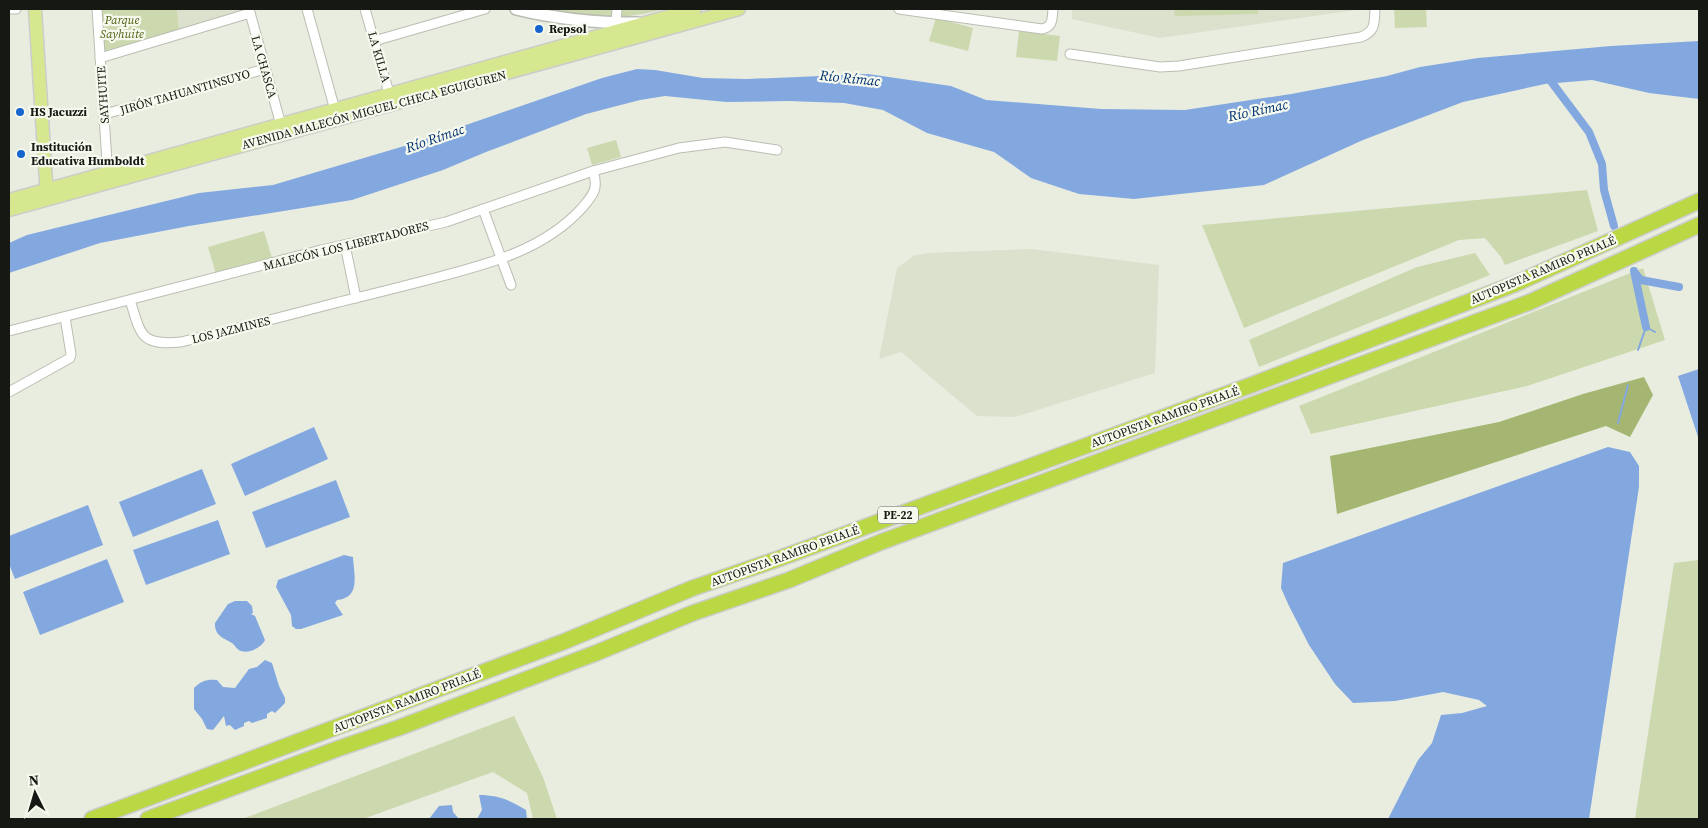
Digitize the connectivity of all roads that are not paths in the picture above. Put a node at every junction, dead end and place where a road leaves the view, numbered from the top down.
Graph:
1 (9, 9) edge
2 (16, 9) edge
3 (35, 9) edge
4 (97, 9) edge
5 (307, 9) edge
6 (365, 9) edge
7 (484, 9) edge
8 (516, 9) edge
9 (617, 9) edge
10 (695, 9) edge
11 (738, 9) edge
12 (899, 9) edge
13 (1053, 9) edge
14 (1375, 9) edge
15 (920, 10) edge
16 (249, 11) edge
17 (616, 22) junction
18 (687, 22) junction
19 (648, 23) junction
20 (374, 41) junction
21 (1070, 54) dead end
22 (100, 58) junction
23 (265, 70) junction
24 (391, 100) junction
25 (335, 110) junction
26 (105, 114) junction
27 (281, 125) junction
28 (777, 150) dead end
29 (594, 172) junction
30 (108, 177) junction
31 (46, 194) junction
32 (9, 200) edge
33 (1699, 201) edge
34 (483, 209) junction
35 (9, 210) edge
36 (1699, 225) edge
37 (345, 245) junction
38 (501, 259) junction
39 (511, 286) dead end
40 (356, 298) junction
41 (130, 300) junction
42 (65, 317) junction
43 (9, 331) edge
44 (10, 388) edge
45 (92, 819) edge
46 (148, 819) edge

1 - 2 street
3 - 31 main road
4 - 22 street, SAYHUITE
5 - 25 street
6 - 20 street, LA KILLA
7 - 20 street
8 - 17 street
9 - 17 street
10 - 19 main road, AVENIDA MALECÓN MIGUEL CHECA EGUIGUREN
11 - 18 main road, AVENIDA MALECÓN MIGUEL CHECA EGUIGUREN
12 - 15 street
13 - 15 street
14 - 21 street
16 - 22 street
16 - 23 street, LA CHASCA
17 - 19 street
18 - 19 street
18 - 24 main road, AVENIDA MALECÓN MIGUEL CHECA EGUIGUREN
19 - 24 main road, AVENIDA MALECÓN MIGUEL CHECA EGUIGUREN
20 - 24 street, LA KILLA
22 - 26 street, SAYHUITE
23 - 26 street, JIRÓN TAHUANTINSUYO
23 - 27 street, LA CHASCA
24 - 25 main road, AVENIDA MALECÓN MIGUEL CHECA EGUIGUREN
24 - 30 main road, AVENIDA MALECÓN MIGUEL CHECA EGUIGUREN
25 - 27 main road, AVENIDA MALECÓN MIGUEL CHECA EGUIGUREN
26 - 30 street, SAYHUITE
27 - 30 main road, AVENIDA MALECÓN MIGUEL CHECA EGUIGUREN
28 - 29 street, MALECÓN LOS LIBERTADORES
29 - 34 street, MALECÓN LOS LIBERTADORES
29 - 38 street, LOS JAZMINES
30 - 31 main road, AVENIDA MALECÓN MIGUEL CHECA EGUIGUREN
31 - 32 main road, AVENIDA MALECÓN MIGUEL CHECA EGUIGUREN
31 - 35 main road, AVENIDA MALECÓN MIGUEL CHECA EGUIGUREN
33 - 45 highway, AUTOPISTA RAMIRO PRIALÉ / PE-22
34 - 37 street, MALECÓN LOS LIBERTADORES
34 - 38 street
36 - 46 highway, AUTOPISTA RAMIRO PRIALÉ / PE-22
37 - 40 street
37 - 41 street, MALECÓN LOS LIBERTADORES
38 - 39 street
38 - 40 street, LOS JAZMINES
40 - 41 street, LOS JAZMINES
41 - 42 street, MALECÓN LOS LIBERTADORES
42 - 43 street, MALECÓN LOS LIBERTADORES
42 - 44 street

